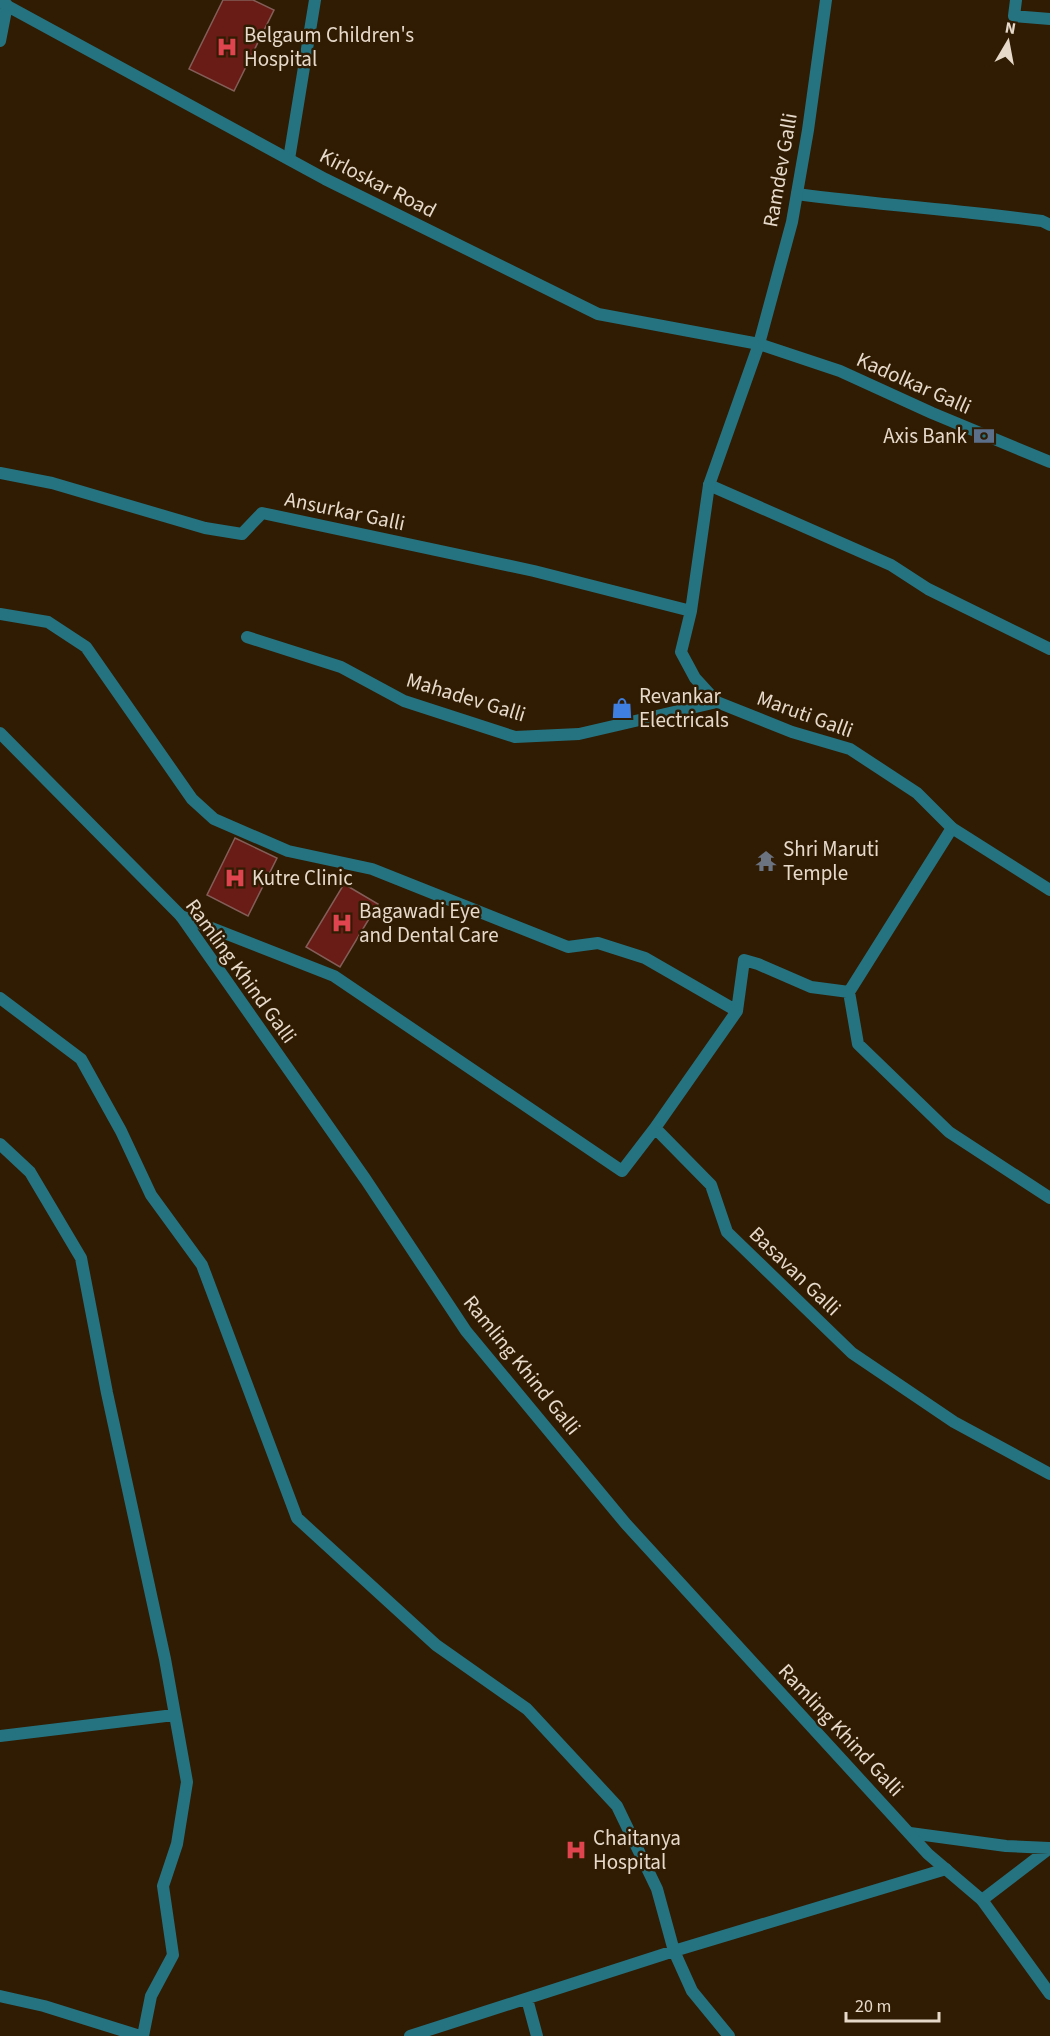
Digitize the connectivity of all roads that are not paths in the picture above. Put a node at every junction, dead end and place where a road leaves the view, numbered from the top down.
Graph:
1 (315, 0) edge
2 (826, 0) edge
3 (1016, 0) edge
4 (4, 3) edge
5 (1050, 19) edge
6 (0, 41) edge
7 (289, 159) junction
8 (797, 194) junction
9 (1050, 225) edge
10 (759, 344) junction
11 (1050, 462) edge
12 (0, 473) edge
13 (709, 485) junction
14 (691, 611) junction
15 (0, 615) edge
16 (247, 637) dead end
17 (1050, 649) edge
18 (717, 702) junction
19 (0, 733) edge
20 (952, 828) junction
21 (1050, 890) edge
22 (181, 916) junction
23 (849, 992) junction
24 (0, 998) edge
25 (737, 1011) junction
26 (655, 1128) junction
27 (0, 1144) edge
28 (1050, 1198) edge
29 (1050, 1474) edge
30 (174, 1715) junction
31 (0, 1736) edge
32 (910, 1833) junction
33 (1049, 1848) edge
34 (946, 1869) junction
35 (982, 1900) junction
36 (674, 1951) junction
37 (1050, 1994) edge
38 (0, 1996) edge
39 (527, 1999) junction
40 (142, 2036) edge
41 (410, 2036) edge
42 (537, 2036) edge
43 (729, 2036) edge

1 - 7 street
2 - 8 street, Ramdev Galli
3 - 5 street
4 - 6 street
4 - 7 street, Kirloskar Road
7 - 10 street, Kirloskar Road
8 - 9 street
8 - 10 street, Ramdev Galli
10 - 11 street, Kadolkar Galli
10 - 13 street, Ramdev Galli
12 - 14 street, Ansurkar Galli
13 - 14 street, Maruti Galli
13 - 17 street
14 - 18 street, Maruti Galli
15 - 25 street
16 - 18 street, Mahadev Galli
18 - 20 street, Maruti Galli
19 - 22 street, Ramling Khind Galli
20 - 21 street, Maruti Galli
20 - 23 street
22 - 26 street
22 - 32 street, Ramling Khind Galli
23 - 25 street
23 - 28 street
24 - 36 street
25 - 26 street
26 - 29 street, Basavan Galli
27 - 30 street
30 - 31 street
30 - 40 street
32 - 33 street
32 - 34 street, Ramling Khind Galli
33 - 35 street
34 - 35 street, Ramling Khind Galli
34 - 36 street
35 - 37 street, Ramling Khind Galli
36 - 39 street
36 - 43 street
38 - 40 street
39 - 41 street
39 - 42 street

